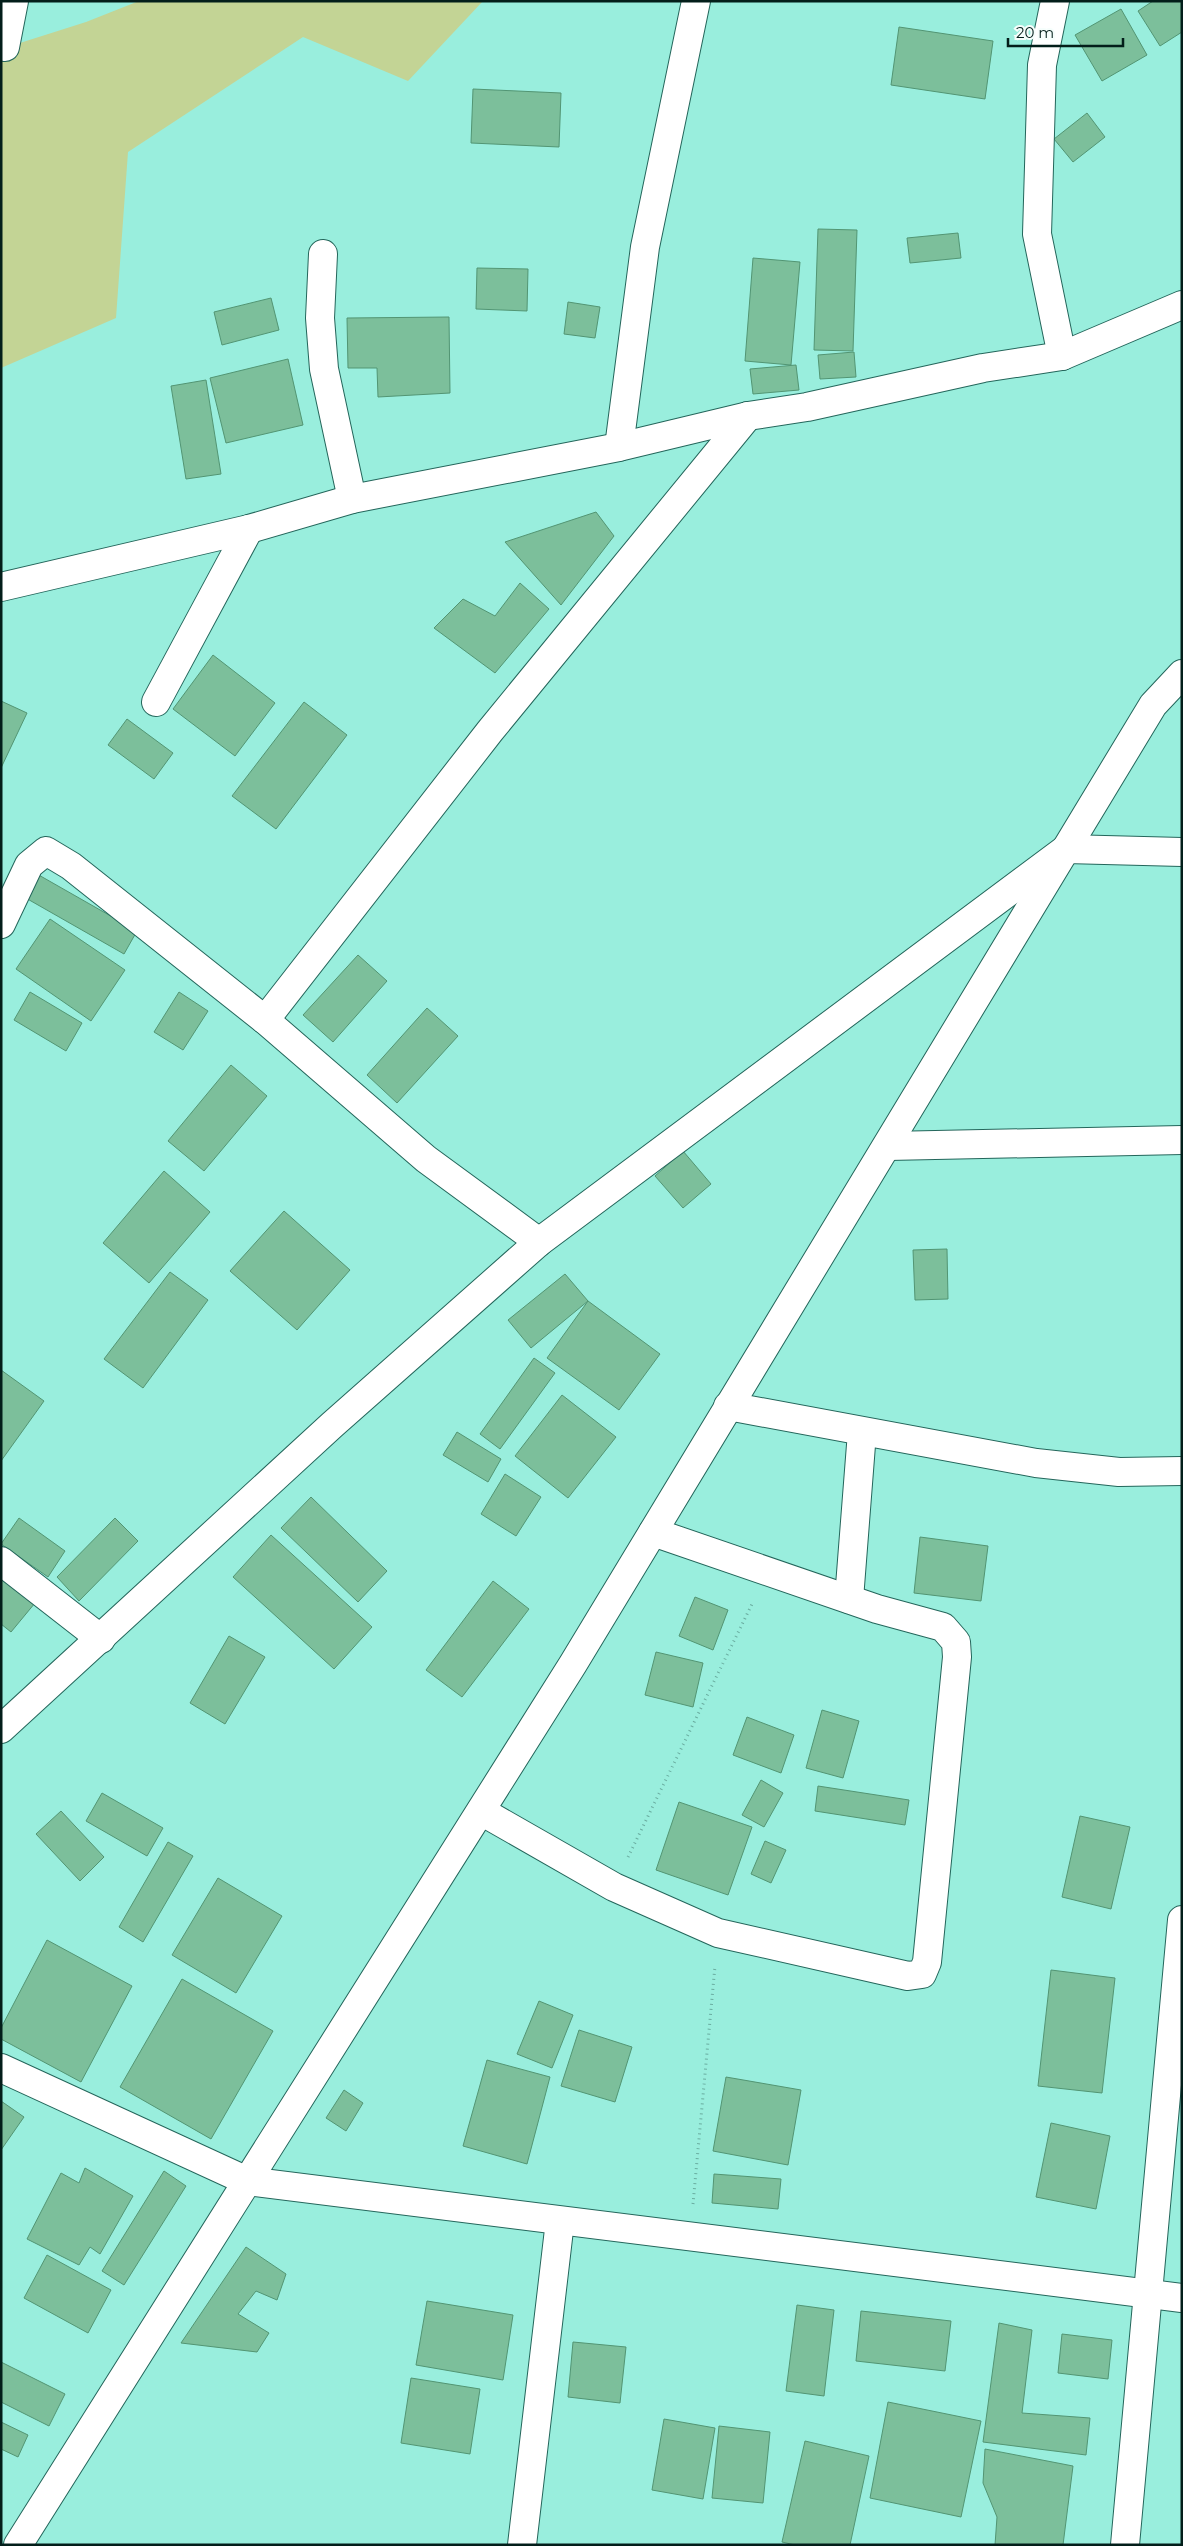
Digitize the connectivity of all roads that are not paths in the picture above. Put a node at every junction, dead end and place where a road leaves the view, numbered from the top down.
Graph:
1 (14, 1) edge
2 (696, 1) edge
3 (1055, 1) edge
4 (4, 46) dead end
5 (323, 254) dead end
6 (1182, 305) edge
7 (1062, 356) junction
8 (748, 416) junction
9 (619, 447) junction
10 (352, 499) junction
11 (249, 529) junction
12 (1, 587) edge
13 (1182, 674) edge
14 (156, 702) dead end
15 (1066, 849) junction
16 (1182, 852) edge
17 (1, 924) edge
18 (265, 1020) junction
19 (1182, 1140) edge
20 (888, 1146) junction
21 (539, 1242) junction
22 (728, 1406) junction
23 (862, 1432) junction
24 (1182, 1472) edge
25 (653, 1532) junction
26 (1, 1561) edge
27 (849, 1599) junction
28 (100, 1639) junction
29 (1, 1729) edge
30 (481, 1810) junction
31 (1182, 1920) edge
32 (1, 2068) edge
33 (247, 2181) junction
34 (560, 2221) junction
35 (1147, 2295) junction
36 (1182, 2298) edge
37 (18, 2545) edge
38 (522, 2545) edge
39 (1125, 2545) edge

1 - 4 street
2 - 9 street
3 - 7 street
5 - 10 street
6 - 7 street
7 - 8 street
8 - 9 street
8 - 18 street
9 - 10 street
10 - 11 street
11 - 12 street
11 - 14 street
13 - 15 street
15 - 16 street
15 - 20 street
15 - 21 street
17 - 18 street
18 - 21 street
19 - 20 street
20 - 22 street
21 - 28 street
22 - 23 street
22 - 25 street
23 - 24 street
23 - 27 street
25 - 27 street
25 - 30 street
26 - 28 street
27 - 30 street
28 - 29 street
30 - 33 street
31 - 35 street
32 - 33 street
33 - 34 street
33 - 37 street
34 - 35 street
34 - 38 street
35 - 36 street
35 - 39 street

